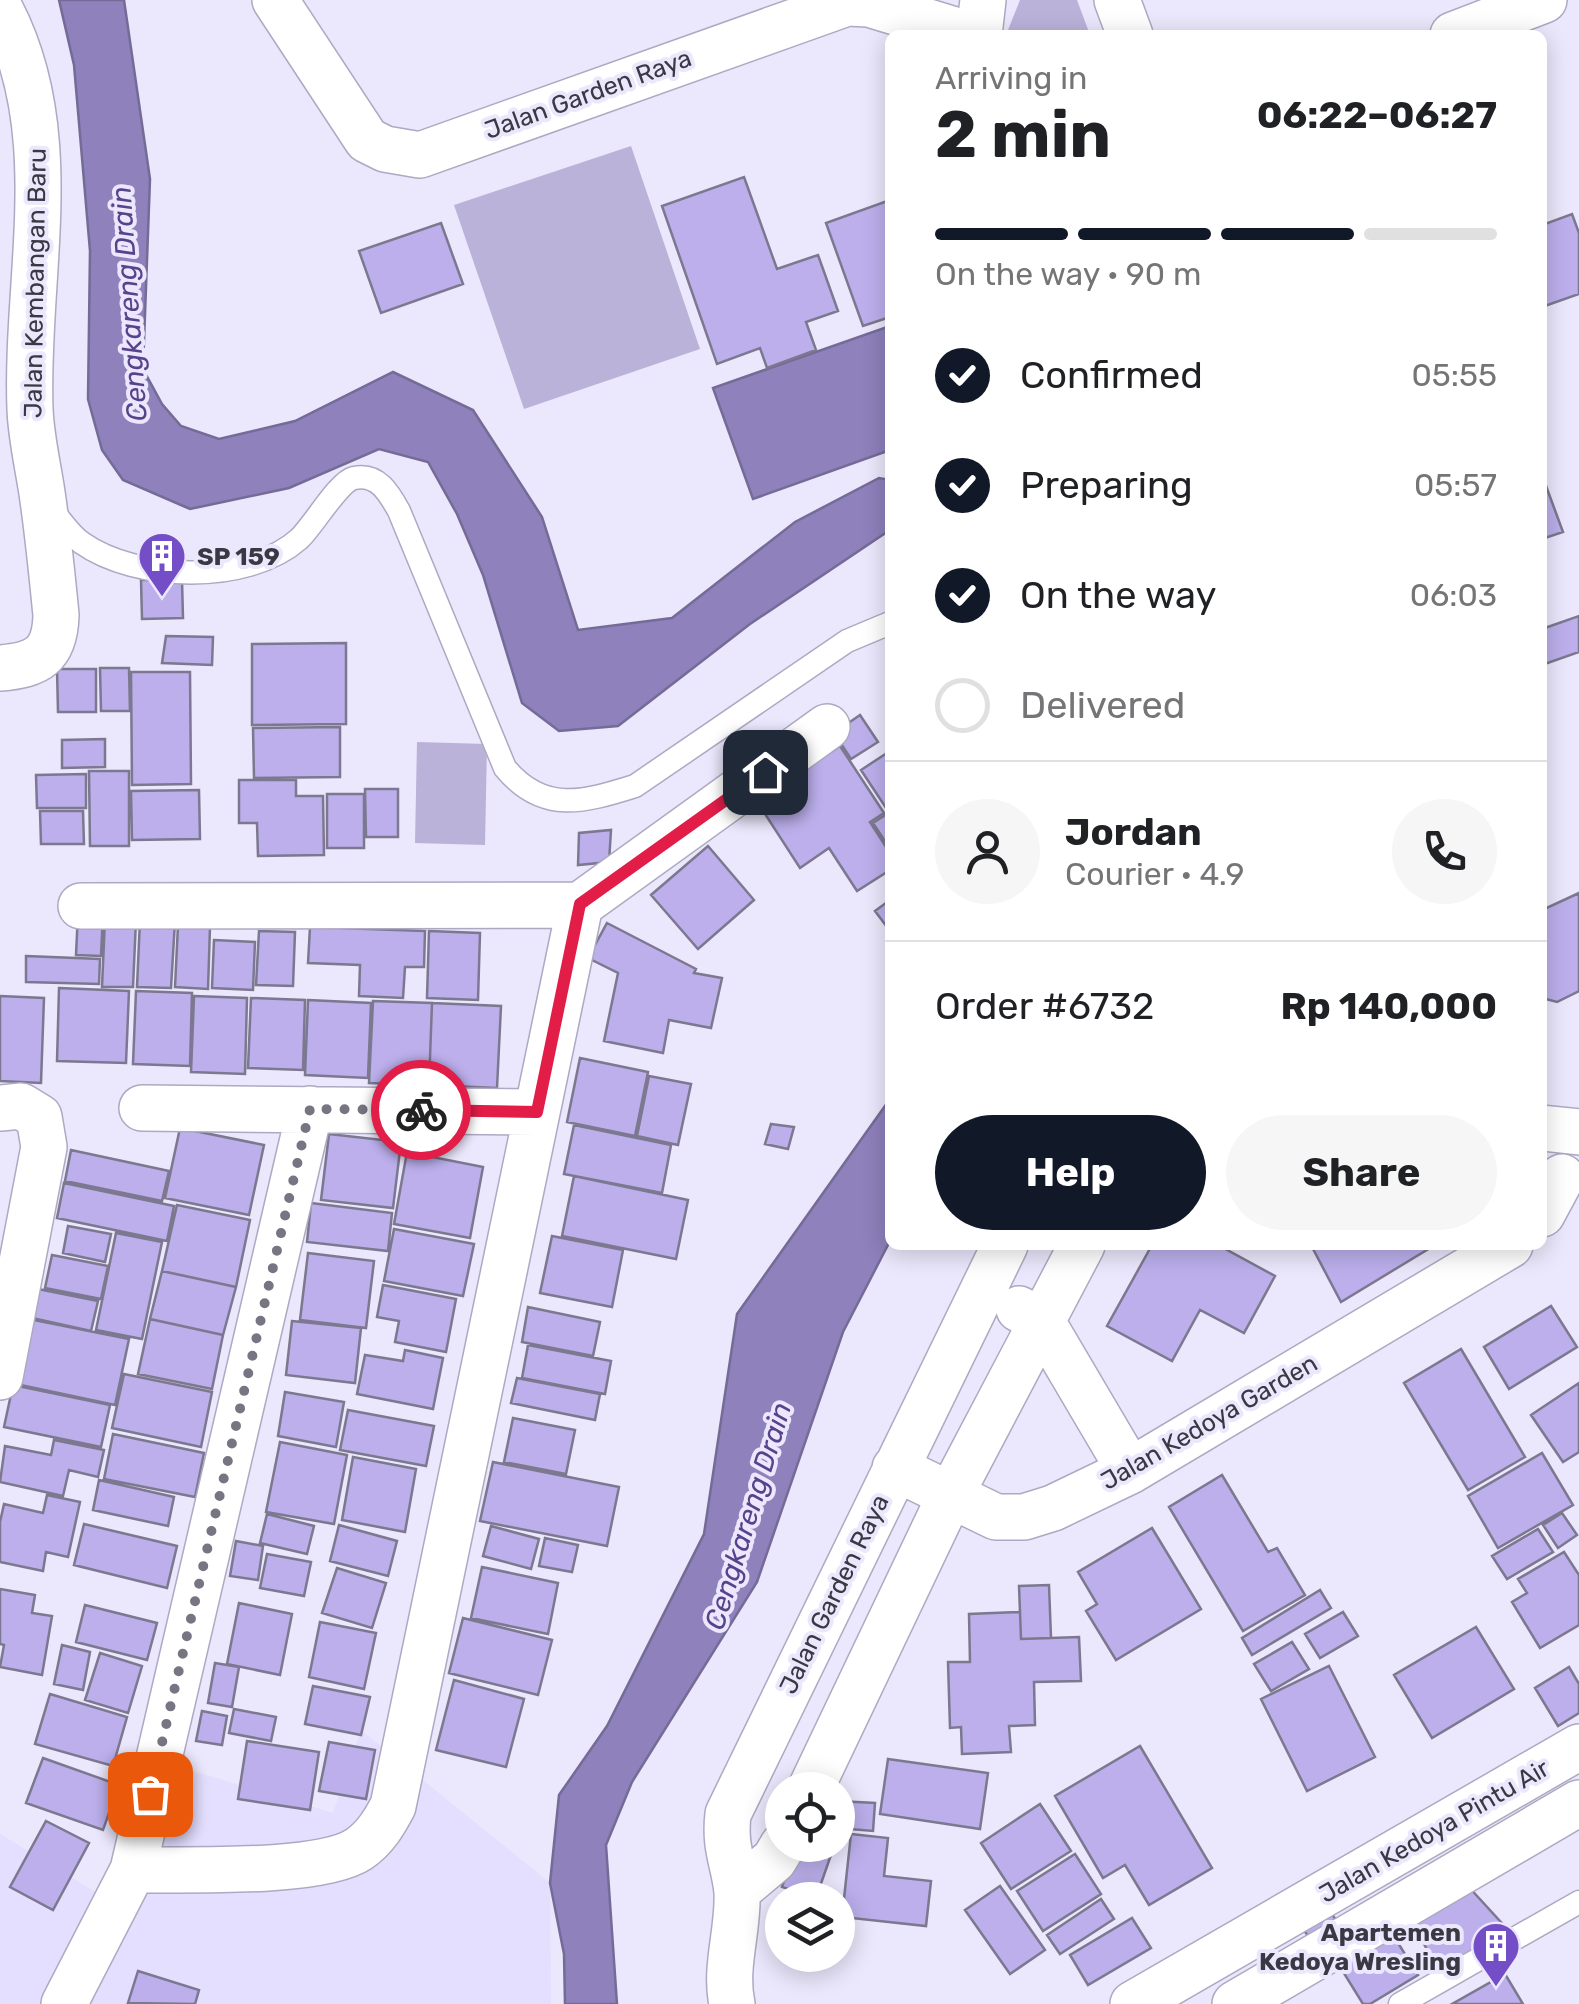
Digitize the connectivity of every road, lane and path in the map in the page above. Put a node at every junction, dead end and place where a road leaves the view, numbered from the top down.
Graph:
1 (275, 0) edge
2 (983, 0) edge
3 (1117, 0) edge
4 (1544, 0) edge
5 (0, 9) edge
6 (954, 30) edge
7 (980, 30) edge
8 (1128, 30) edge
9 (1466, 30) edge
10 (19, 139) edge
11 (15, 411) edge
12 (43, 500) junction
13 (885, 625) edge
14 (12, 667) edge
15 (827, 727) dead end
16 (580, 904) junction
17 (82, 906) dead end
18 (0, 1108) edge
19 (142, 1108) dead end
20 (310, 1109) junction
21 (537, 1112) junction
22 (1547, 1129) edge
23 (1579, 1132) edge
24 (1003, 1250) edge
25 (1079, 1250) edge
26 (1502, 1250) edge
27 (982, 1290) junction
28 (1041, 1320) junction
29 (0, 1377) edge
30 (895, 1468) junction
31 (1130, 1472) junction
32 (950, 1496) junction
33 (819, 1772) edge
34 (1569, 1788) edge
35 (772, 1862) edge
36 (132, 1870) junction
37 (737, 1891) junction
38 (1579, 1902) edge
39 (64, 2004) edge
40 (732, 2004) edge
41 (1133, 2004) edge
42 (1236, 2004) edge
43 (1400, 2004) edge

1 - 6 street, Jalan Garden Raya
2 - 7 street
3 - 8 street
4 - 9 street
5 - 10 street, Jalan Kembangan Baru
10 - 11 street, Jalan Kembangan Baru
11 - 12 street, Jalan Kembangan Baru
12 - 13 lane
12 - 14 street, Jalan Kembangan Baru
15 - 16 street
16 - 17 street
16 - 21 street
18 - 29 street
19 - 20 street
20 - 21 street
20 - 36 street
21 - 36 street
22 - 23 street
24 - 27 street, Jalan Garden Raya
25 - 28 street
26 - 31 street, Jalan Kedoya Garden
27 - 28 street
27 - 30 street, Jalan Garden Raya
28 - 31 street
28 - 32 street
30 - 32 street, Jalan Kedoya Garden
30 - 37 street, Jalan Garden Raya
31 - 32 street, Jalan Kedoya Garden
32 - 33 street
34 - 41 street, Jalan Kedoya Pintu Air
34 - 42 street, Jalan Kedoya Pintu Air
35 - 37 street
36 - 39 street
37 - 40 street
38 - 43 lane

